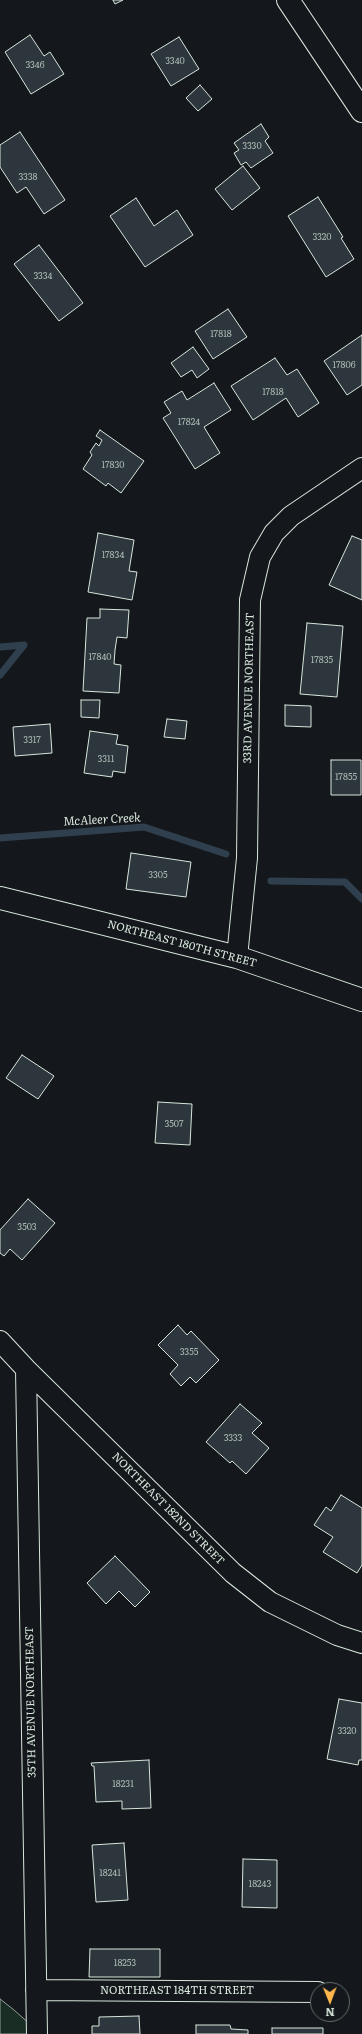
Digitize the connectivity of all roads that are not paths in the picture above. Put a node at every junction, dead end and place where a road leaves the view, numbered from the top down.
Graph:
1 (288, 0) edge
2 (362, 111) edge
3 (362, 468) edge
4 (0, 898) edge
5 (237, 956) junction
6 (362, 1000) edge
7 (0, 1341) edge
8 (26, 1369) junction
9 (362, 1643) edge
10 (36, 1990) junction
11 (310, 1992) edge
12 (37, 2034) edge

1 - 2 street
3 - 5 street, 33RD AVENUE NORTHEAST
4 - 5 street, NORTHEAST 180TH STREET
5 - 6 street, NORTHEAST 180TH STREET
7 - 8 street, NORTHEAST 182ND STREET
8 - 9 street, NORTHEAST 182ND STREET
8 - 10 street, 35TH AVENUE NORTHEAST
10 - 11 street, NORTHEAST 184TH STREET
10 - 12 street, 35TH AVENUE NORTHEAST

